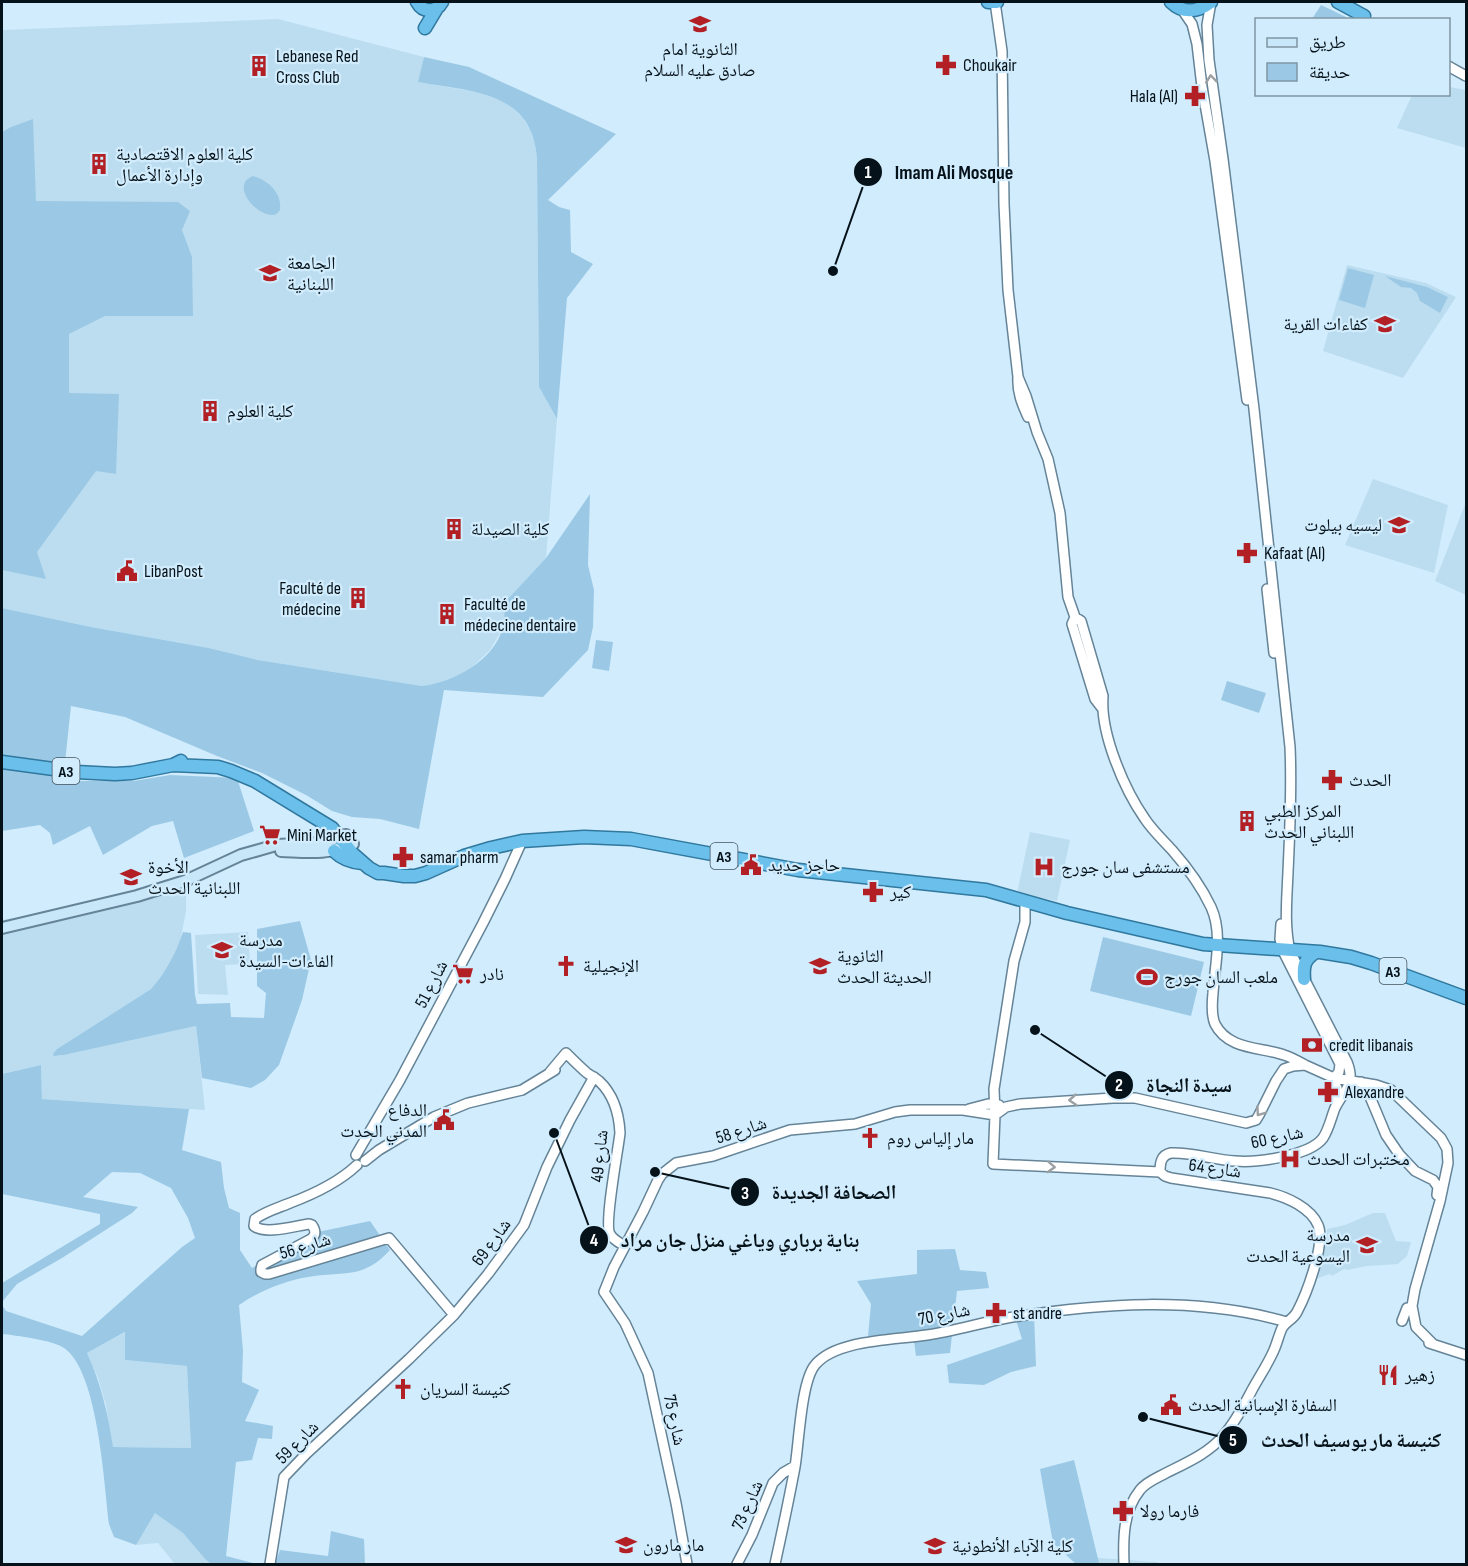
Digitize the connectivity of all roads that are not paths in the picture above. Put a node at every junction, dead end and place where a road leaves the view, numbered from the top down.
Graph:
1 (988, 2) edge
2 (996, 2) edge
3 (1211, 2) edge
4 (1338, 2) edge
5 (1354, 2) edge
6 (420, 5) edge
7 (439, 5) edge
8 (1176, 5) edge
9 (1368, 18) edge
10 (1450, 67) edge
11 (1464, 75) edge
12 (2, 762) edge
13 (522, 841) junction
14 (344, 843) junction
15 (384, 873) junction
16 (1030, 902) junction
17 (2, 928) edge
18 (1217, 946) junction
19 (1286, 951) junction
20 (1316, 952) junction
21 (1304, 980) junction
22 (1467, 998) edge
23 (1286, 1055) junction
24 (1305, 1065) junction
25 (1288, 1068) junction
26 (591, 1075) junction
27 (1333, 1077) junction
28 (1350, 1081) junction
29 (1361, 1082) junction
30 (1384, 1087) junction
31 (1346, 1091) junction
32 (1371, 1099) junction
33 (994, 1104) junction
34 (1006, 1107) junction
35 (1336, 1107) junction
36 (963, 1110) junction
37 (995, 1114) junction
38 (359, 1159) junction
39 (1447, 1169) junction
40 (1160, 1172) junction
41 (1429, 1178) junction
42 (625, 1246) junction
43 (604, 1292) joint
44 (1407, 1308) junction
45 (454, 1315) junction
46 (1402, 1321) dead end
47 (1287, 1322) junction
48 (1408, 1333) dead end
49 (1419, 1336) junction
50 (1435, 1345) junction
51 (1467, 1354) edge
52 (370, 1395) joint
53 (795, 1466) junction
54 (1124, 1554) junction
55 (270, 1564) edge
56 (687, 1564) edge
57 (738, 1564) edge
58 (775, 1564) edge
59 (1124, 1564) edge
60 (1130, 1564) edge

1 - 2 highway
2 - 18 street
3 - 8 highway
19 -> 3 street
4 - 9 highway
5 - 9 highway
6 - 7 highway
6 - 7 highway
8 - 19 street
10 - 11 street
12 - 14 highway, A3
13 - 15 highway, A3
13 - 16 highway, A3
13 - 38 street, شارع 51
14 - 15 highway, A3
14 - 15 highway, A3
14 - 17 main road
16 - 18 highway, A3
16 - 33 street
18 - 19 highway, A3
18 - 23 street
19 - 20 highway, A3
19 - 21 street
19 - 27 street
20 - 21 highway
20 - 22 highway, A3
21 - 28 street
23 - 24 street
23 - 25 street
24 - 25 street
24 - 27 street
25 -> 34 street, شارع 58
26 - 38 street
26 - 42 street, شارع 49
26 - 45 street, شارع 69
27 - 28 street
27 - 35 street
28 - 29 street
28 - 31 street, شارع 60
29 - 30 street
29 - 32 street
30 - 32 street
30 - 39 street
31 - 32 street
31 - 35 street, شارع 60
32 - 41 street
33 - 34 street, شارع 58
33 - 36 street, شارع 58
33 - 37 street
34 - 37 street, شارع 58
35 - 40 street, شارع 60
36 - 37 street, شارع 58
36 - 42 street, شارع 58
37 -> 40 street, شارع 64
38 - 45 street, شارع 56
39 - 41 street
39 - 50 street
40 - 47 street, شارع 64
41 - 44 street
42 - 43 street, شارع 58
43 - 56 street, شارع 75
44 - 46 street
44 - 49 street
45 - 52 street, شارع 69
47 - 53 street, شارع 70
47 - 54 street, شارع 64
48 - 49 street
49 - 50 street
50 - 51 street
52 - 55 street, شارع 59
53 - 57 street, شارع 73
53 - 58 street, شارع 70
54 - 59 street, شارع 64
54 - 60 street

